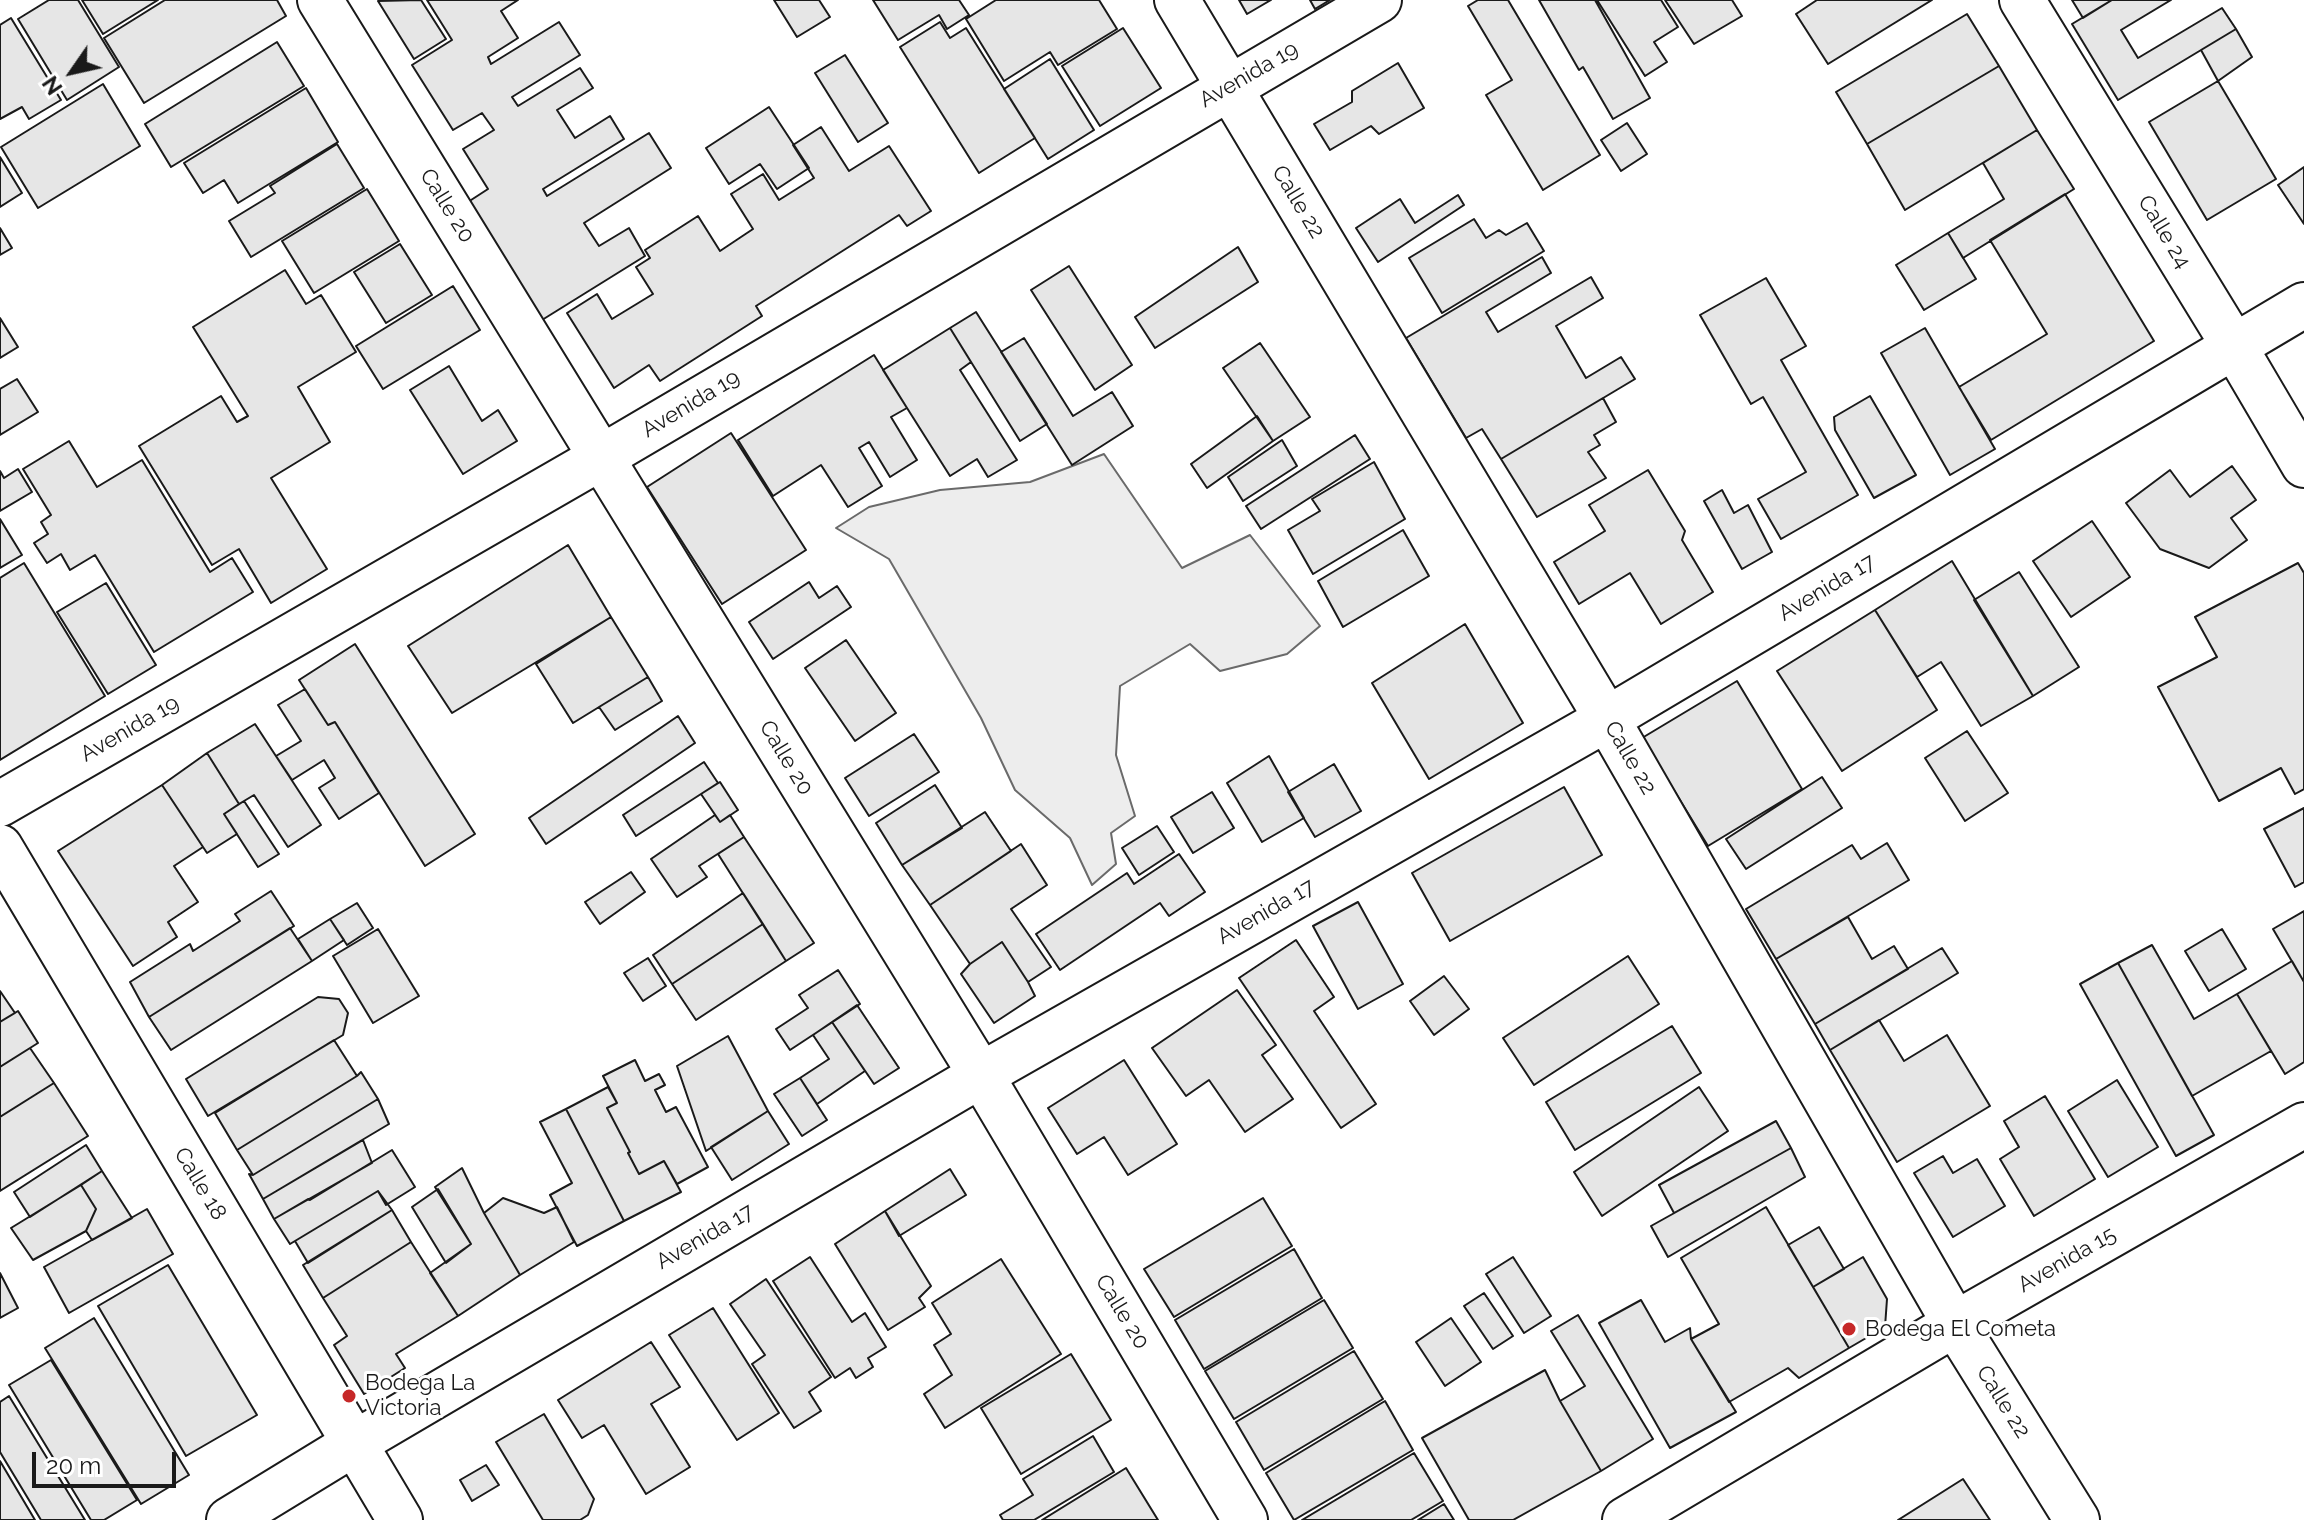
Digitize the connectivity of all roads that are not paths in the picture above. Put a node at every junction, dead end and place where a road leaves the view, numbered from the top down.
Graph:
1 (320, 0) edge
2 (1177, 0) edge
3 (1379, 0) edge
4 (2022, 0) edge
5 (1229, 87) junction
6 (2304, 305) edge
7 (2234, 346) junction
8 (602, 457) junction
9 (2304, 465) edge
10 (1607, 719) junction
11 (0, 804) edge
12 (0, 847) edge
13 (981, 1075) junction
14 (2304, 1125) edge
15 (1955, 1324) junction
16 (355, 1443) junction
17 (229, 1520) edge
18 (400, 1520) edge
19 (1245, 1520) edge
20 (1625, 1520) edge
21 (2077, 1520) edge

1 - 8 street, Calle 20
2 - 5 street, Calle 22
3 - 5 street, Avenida 19
4 - 7 street, Calle 24
5 - 8 street, Avenida 19
5 - 10 street, Calle 22
6 - 7 street, Avenida 17
7 - 9 street, Calle 24
7 - 10 street, Avenida 17
8 - 11 street, Avenida 19
8 - 13 street, Calle 20
10 - 13 street, Avenida 17
10 - 15 street, Calle 22
12 - 16 street, Calle 18
13 - 16 street, Avenida 17
13 - 19 street, Calle 20
14 - 15 street, Avenida 15
15 - 20 street, Avenida 15
15 - 21 street, Calle 22
16 - 17 street, Avenida 17
16 - 18 street, Calle 18

